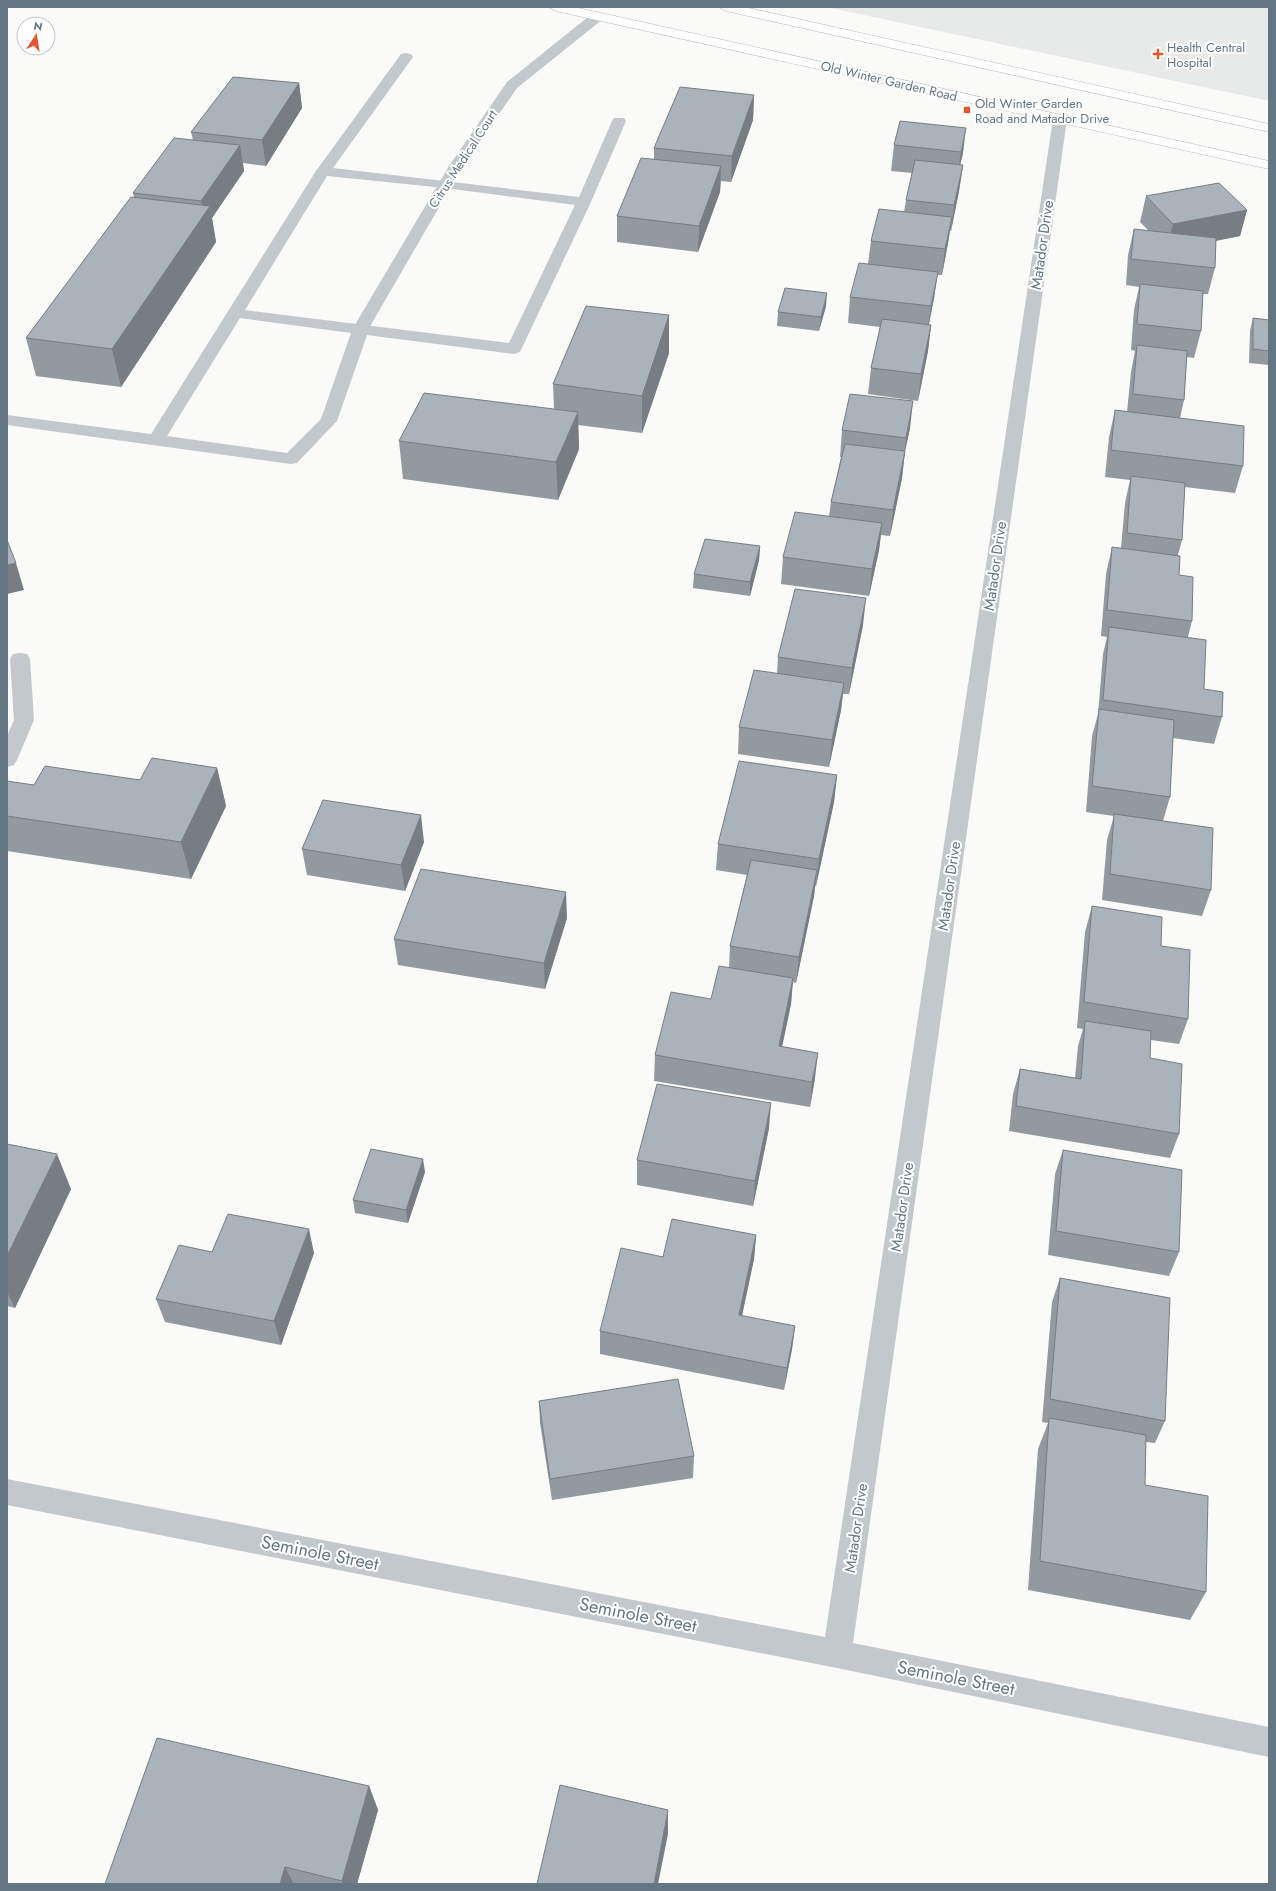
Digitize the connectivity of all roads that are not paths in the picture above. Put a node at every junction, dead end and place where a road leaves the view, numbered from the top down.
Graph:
1 (556, 7) edge
2 (726, 7) edge
3 (598, 16) junction
4 (406, 57) dead end
5 (1060, 119) junction
6 (619, 121) dead end
7 (1269, 128) edge
8 (1269, 165) edge
9 (323, 172) junction
10 (445, 184) junction
11 (584, 202) junction
12 (235, 313) junction
13 (361, 328) junction
14 (7, 420) edge
15 (156, 440) junction
16 (20, 659) dead end
17 (7, 760) edge
18 (7, 1492) edge
19 (837, 1654) junction
20 (1269, 1742) edge

1 - 3 main road, Old Winter Garden Road
2 - 7 main road
3 - 5 main road, Old Winter Garden Road
3 - 10 street, Citrus Medical Court
4 - 9 street
5 - 8 main road, Old Winter Garden Road
5 - 19 street, Matador Drive
6 - 11 street
9 - 10 street
9 - 12 street
10 - 11 street
10 - 13 street, Citrus Medical Court
11 - 13 street
12 - 13 street
12 - 15 street
13 - 15 street, Citrus Medical Court
14 - 15 street
16 - 17 street
18 - 19 street, Seminole Street
19 - 20 street, Seminole Street

